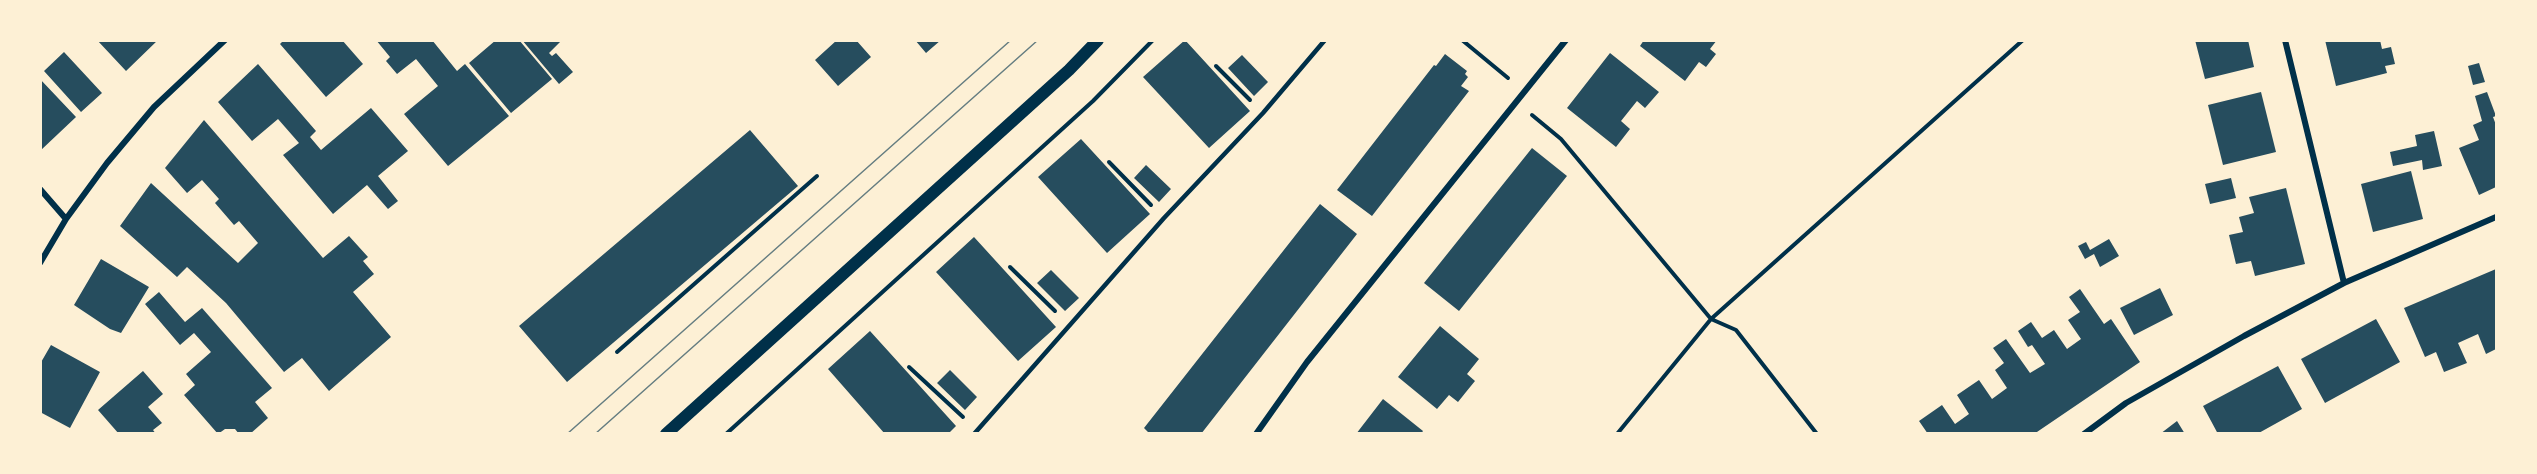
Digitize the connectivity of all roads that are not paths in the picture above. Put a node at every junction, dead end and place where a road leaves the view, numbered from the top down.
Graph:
1 (225, 40) edge
2 (1098, 40) edge
3 (1325, 40) edge
4 (1566, 40) edge
5 (2285, 40) edge
6 (40, 189) edge
7 (2496, 217) edge
8 (66, 219) junction
9 (40, 263) edge
10 (2344, 284) junction
11 (975, 431) edge
12 (666, 434) edge
13 (1256, 434) edge
14 (2084, 434) edge

1 - 8 street
2 - 12 main road
3 - 11 lane
4 - 13 street
5 - 10 street
6 - 8 street
7 - 10 street
8 - 9 street
10 - 14 street

